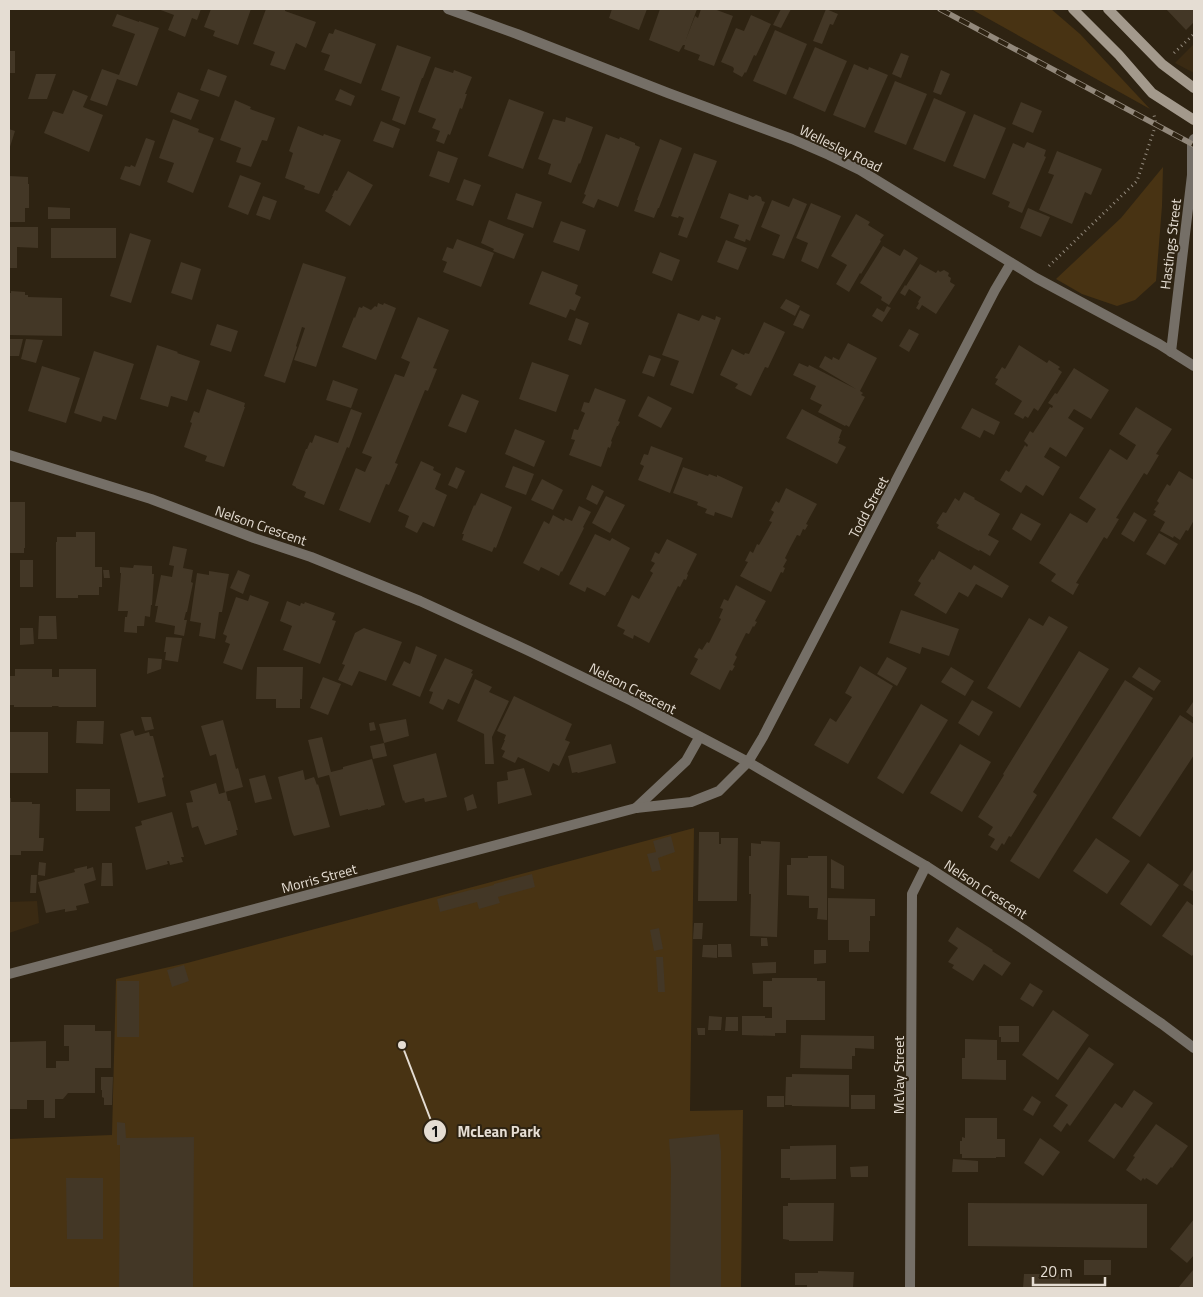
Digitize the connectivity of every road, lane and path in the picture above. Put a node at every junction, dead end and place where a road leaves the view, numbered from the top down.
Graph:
1 (448, 9) edge
2 (1073, 9) edge
3 (1108, 9) edge
4 (1194, 34) edge
5 (1162, 64) junction
6 (1194, 88) edge
7 (1152, 93) junction
8 (1194, 120) edge
9 (1194, 140) edge
10 (1011, 263) junction
11 (1036, 278) junction
12 (1171, 352) junction
13 (1194, 366) edge
14 (9, 455) edge
15 (699, 738) junction
16 (748, 762) junction
17 (636, 808) junction
18 (926, 866) junction
19 (9, 974) edge
20 (1194, 1048) edge
21 (910, 1288) edge

1 - 10 street, Wellesley Road
2 - 7 main road
3 - 5 main road
4 - 5 path
5 - 6 main road
7 - 8 main road
7 - 11 path
9 - 12 street, Hastings Street
10 - 11 street, Wellesley Road
10 - 16 street, Todd Street
11 - 12 street, Wellesley Road
12 - 13 street, Wellesley Road
14 - 15 street, Nelson Crescent
15 - 16 street, Nelson Crescent
15 - 17 street, Morris Street
16 - 17 street, Morris Street
16 - 18 street, Nelson Crescent
17 - 19 street, Morris Street
18 - 20 street, Nelson Crescent
18 - 21 street, McVay Street

